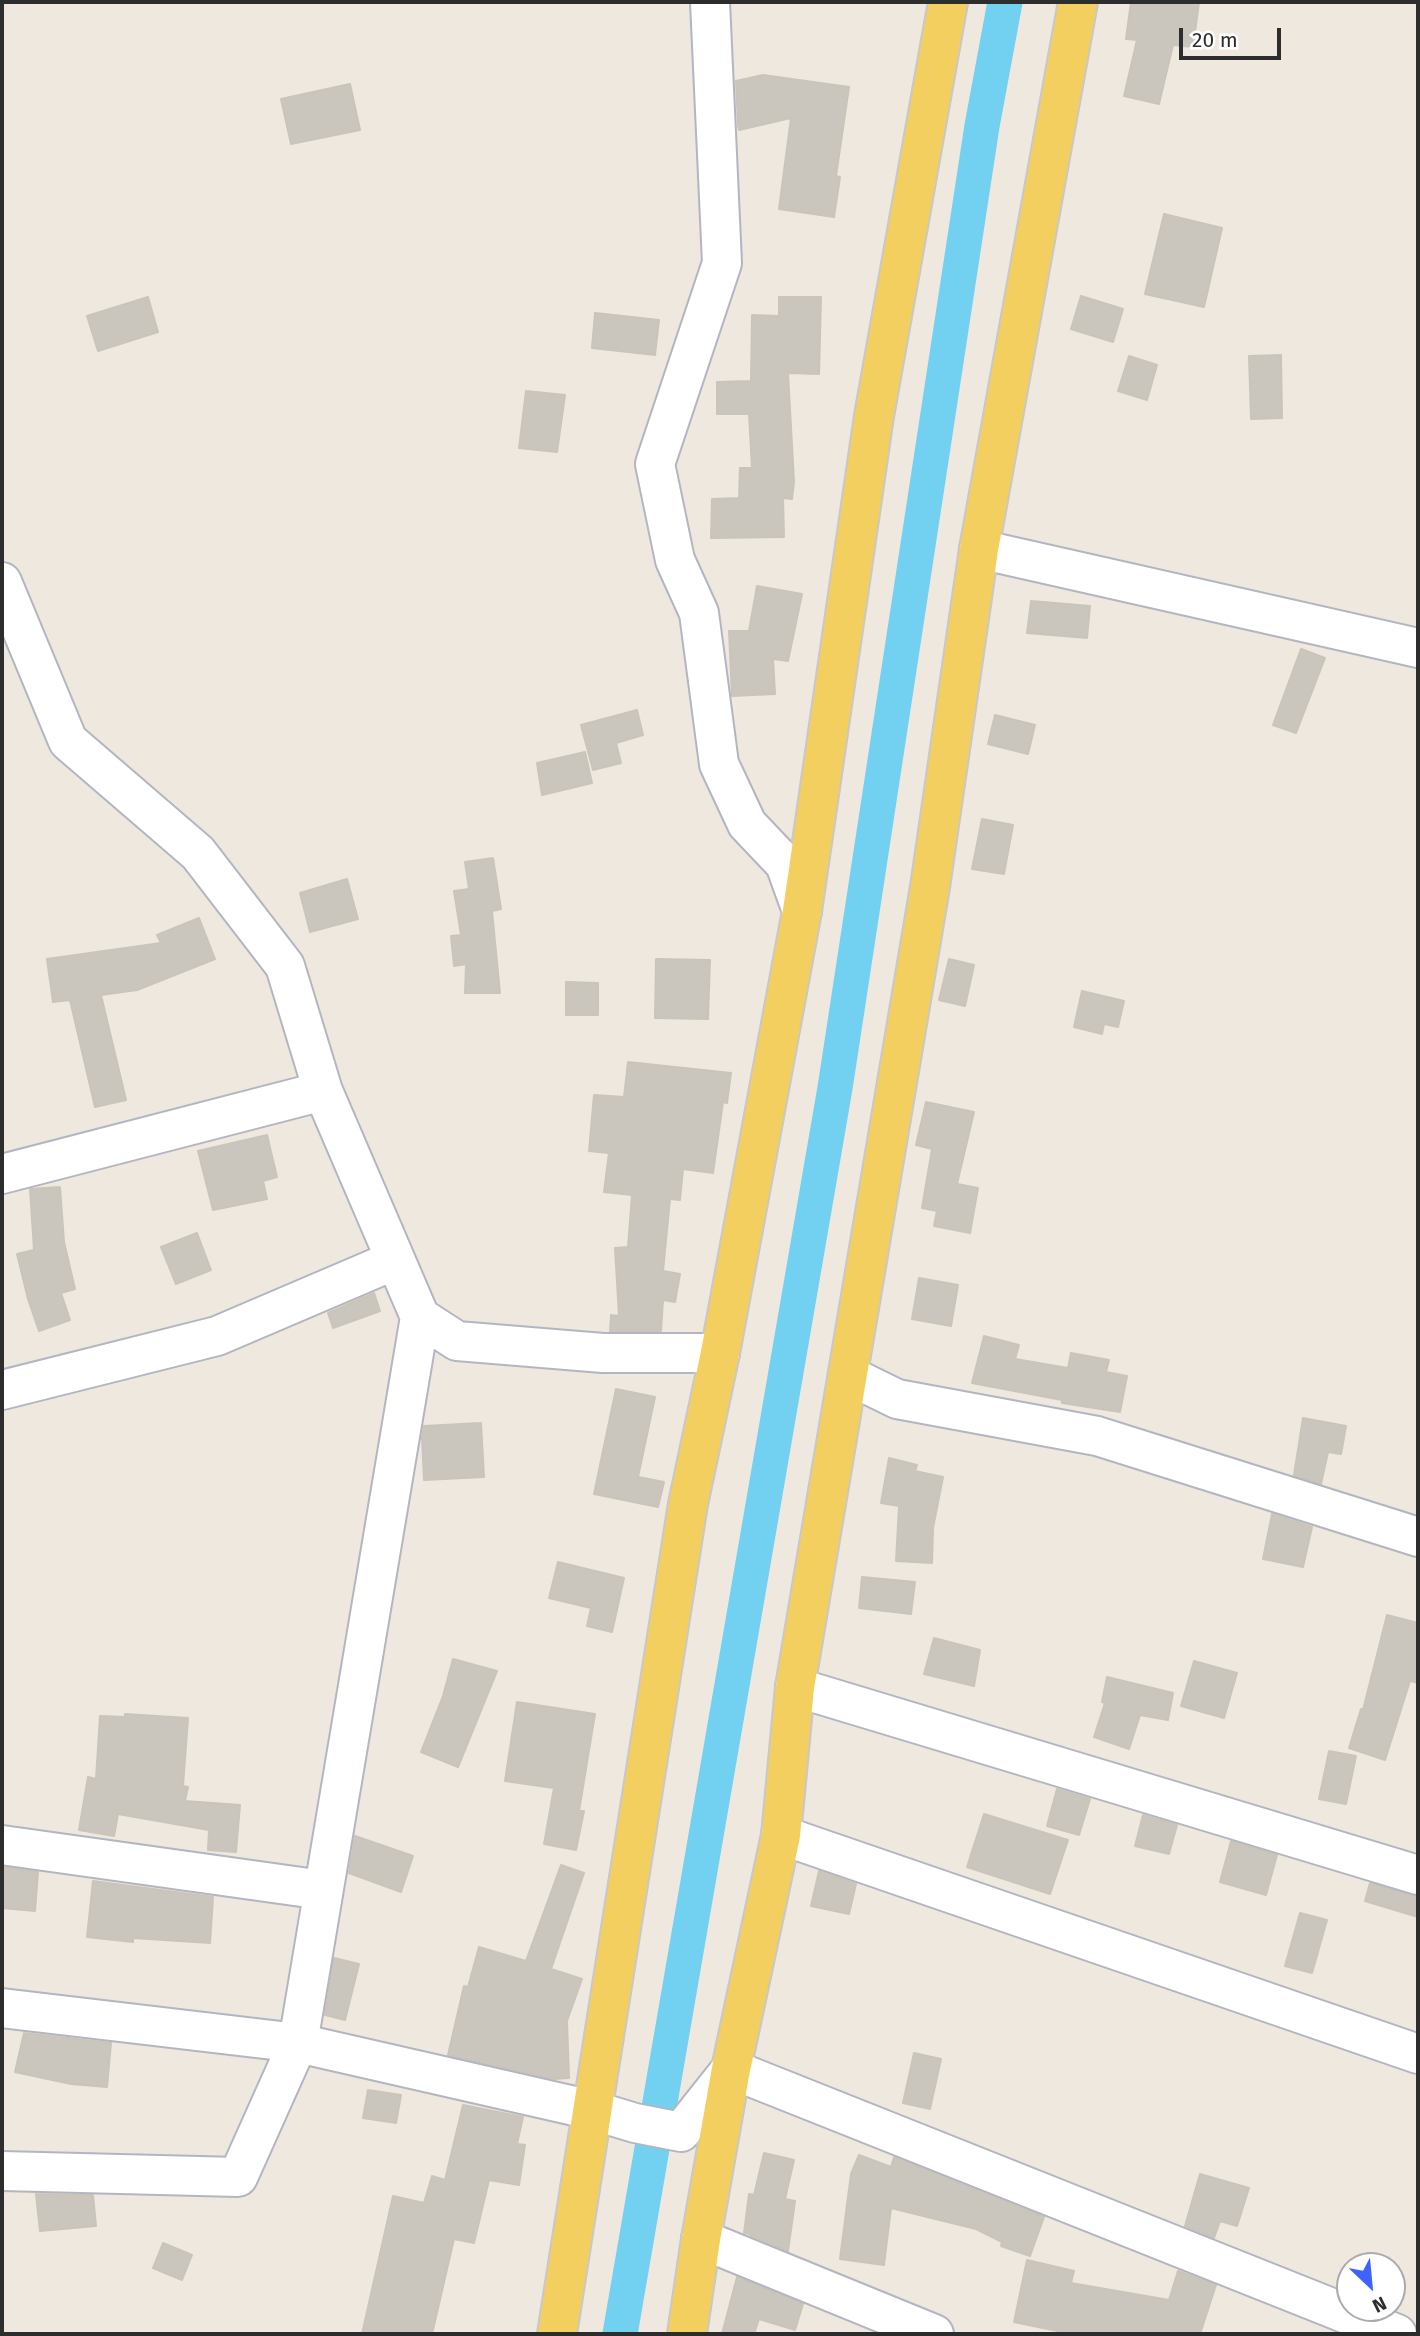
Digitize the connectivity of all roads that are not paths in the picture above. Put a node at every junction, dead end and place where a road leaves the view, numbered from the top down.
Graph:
1 (710, 2) edge
2 (948, 2) edge
3 (1078, 2) edge
4 (979, 549) junction
5 (2, 582) edge
6 (1418, 648) edge
7 (802, 911) junction
8 (323, 1091) junction
9 (2, 1174) edge
10 (395, 1260) junction
11 (420, 1317) junction
12 (720, 1353) junction
13 (848, 1375) junction
14 (2, 1390) edge
15 (1418, 1537) edge
16 (795, 1687) junction
17 (782, 1835) junction
18 (2, 1844) edge
19 (1418, 1875) edge
20 (323, 1890) junction
21 (2, 2008) edge
22 (298, 2043) junction
23 (1418, 2054) edge
24 (731, 2069) junction
25 (592, 2110) junction
26 (2, 2171) edge
27 (701, 2239) junction
28 (557, 2334) edge
29 (687, 2334) edge
30 (934, 2334) edge
31 (1397, 2334) edge

1 - 7 street
2 - 7 main road
3 - 4 main road
4 - 6 street
4 - 13 main road
5 - 8 street
7 - 12 main road
8 - 9 street
8 - 10 street
10 - 11 street
10 - 14 street
11 - 12 street
11 - 20 street
12 - 25 main road
13 - 15 street
13 - 16 main road
16 - 17 main road
16 - 19 street
17 - 23 street
17 - 24 main road
18 - 20 street
20 - 22 street
21 - 22 street
22 - 25 street
22 - 26 street
24 - 25 street
24 - 27 main road
24 - 31 street
25 - 28 main road
27 - 29 main road
27 - 30 street

